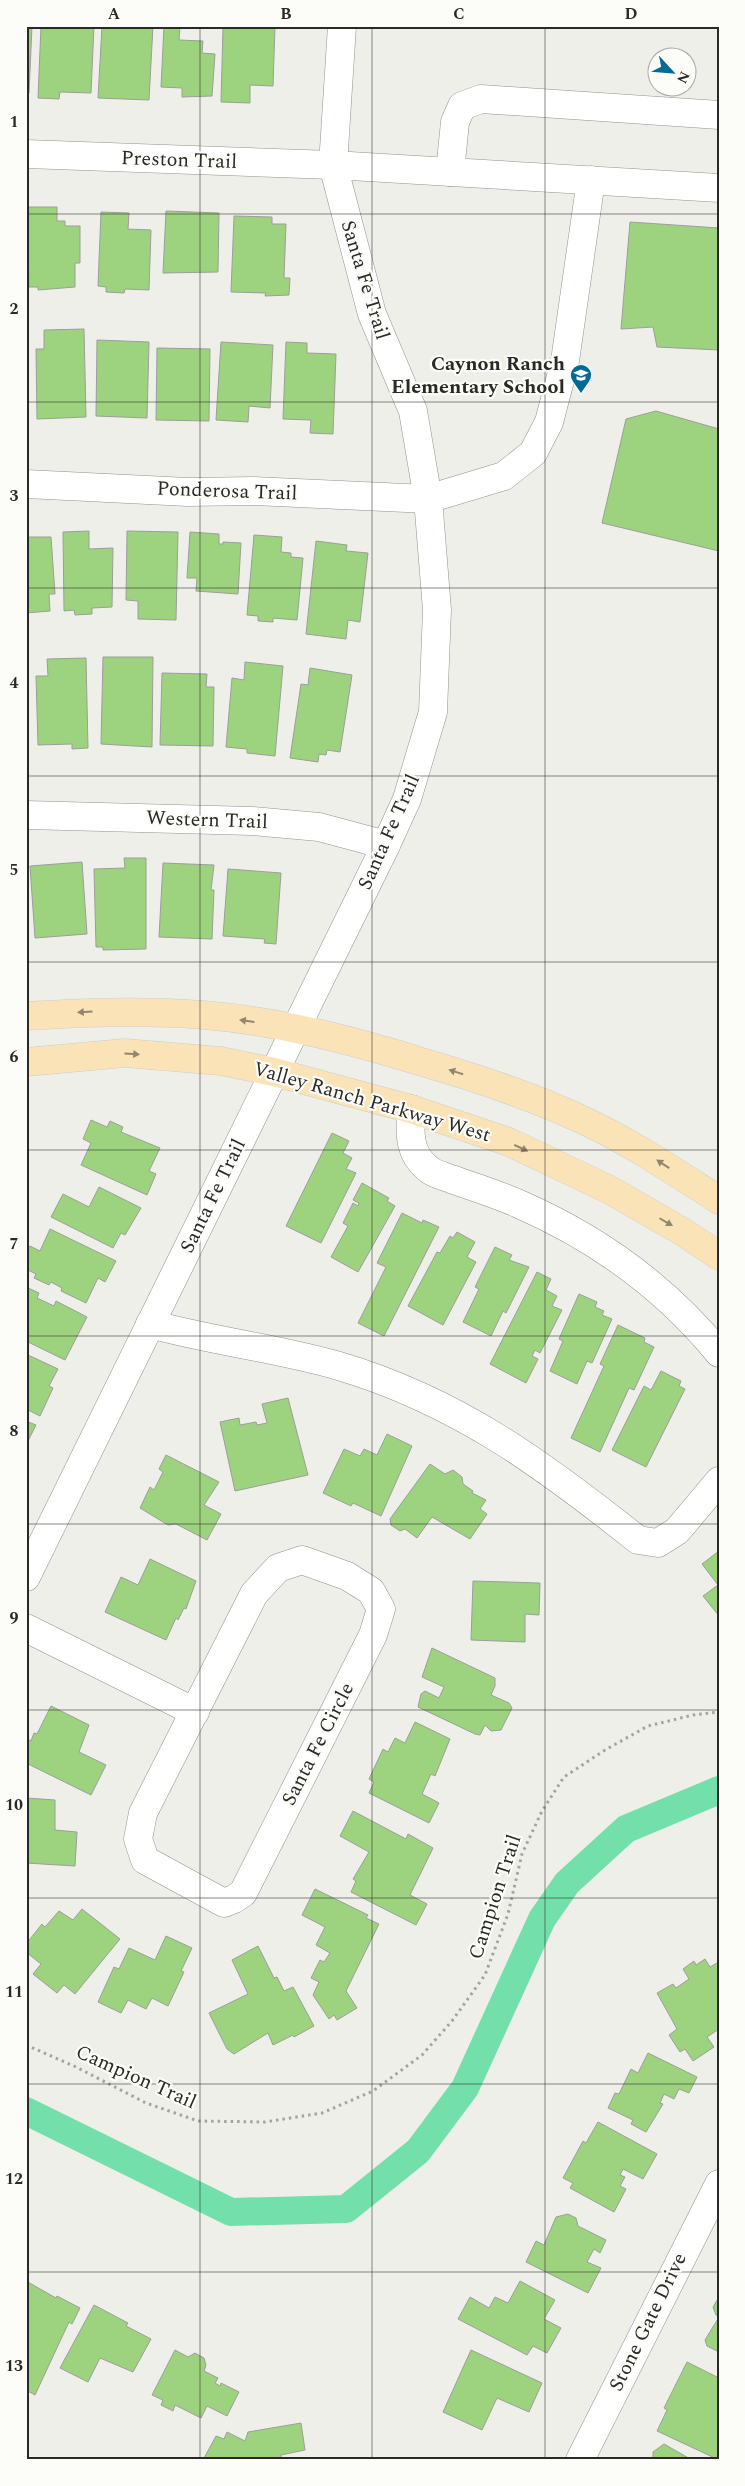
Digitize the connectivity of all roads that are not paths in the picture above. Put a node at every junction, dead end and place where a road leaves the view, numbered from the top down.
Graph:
1 (342, 26) edge
2 (719, 115) edge
3 (26, 154) edge
4 (333, 166) junction
5 (450, 172) junction
6 (591, 180) junction
7 (719, 188) edge
8 (26, 484) edge
9 (428, 499) junction
10 (26, 814) edge
11 (386, 845) junction
12 (26, 1016) edge
13 (296, 1028) junction
14 (26, 1062) edge
15 (274, 1072) junction
16 (411, 1109) junction
17 (719, 1200) edge
18 (719, 1256) edge
19 (150, 1324) junction
20 (719, 1353) edge
21 (719, 1481) edge
22 (26, 1577) edge
23 (26, 1628) edge
24 (195, 1712) junction
25 (719, 2184) edge
26 (580, 2460) edge

1 - 4 street, Santa Fe Trail
2 - 5 street
3 - 4 street, Preston Trail
4 - 5 street, Preston Trail
4 - 9 street, Santa Fe Trail
5 - 6 street, Preston Trail
6 - 7 street, Preston Trail
6 - 9 street, Ponderosa Trail
8 - 9 street, Ponderosa Trail
9 - 11 street, Santa Fe Trail
10 - 11 street, Western Trail
11 - 13 street, Santa Fe Trail
13 -> 12 main road
13 - 15 street, Santa Fe Trail
17 -> 13 main road
14 -> 15 main road, Valley Ranch Parkway West
15 - 16 main road, Valley Ranch Parkway West
15 - 19 street, Santa Fe Trail
16 -> 18 main road, Valley Ranch Parkway West
16 - 20 street
19 - 21 street
19 - 22 street, Santa Fe Trail
23 - 24 street
24 - 24 street, Santa Fe Circle
25 - 26 street, Stone Gate Drive

